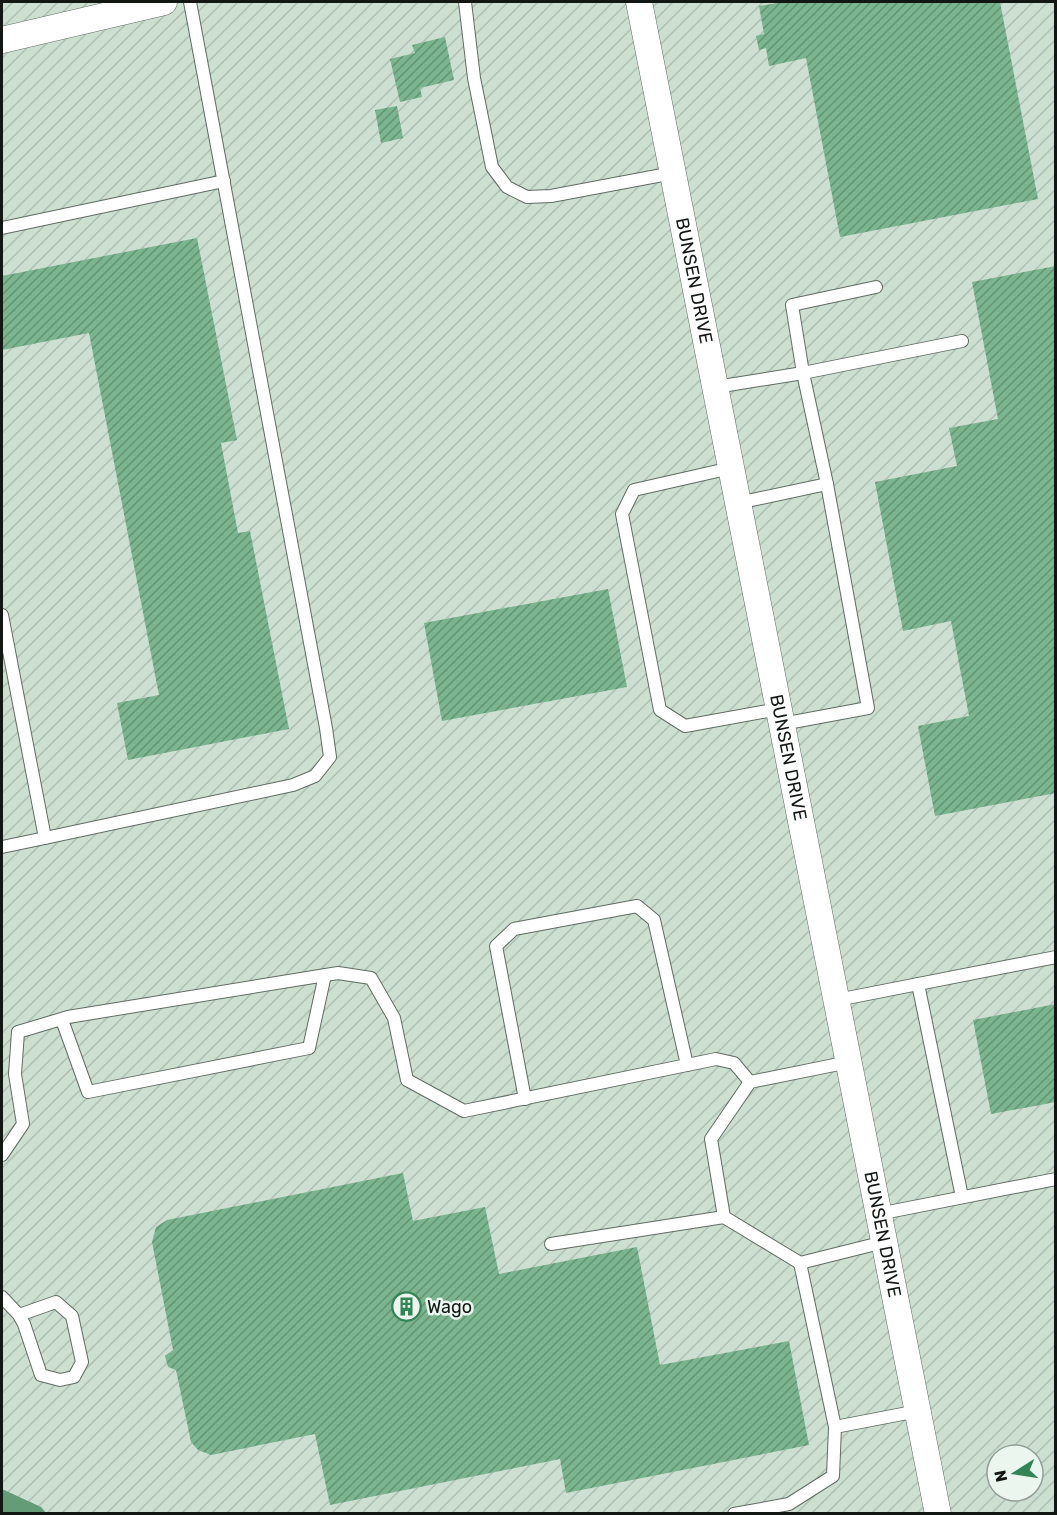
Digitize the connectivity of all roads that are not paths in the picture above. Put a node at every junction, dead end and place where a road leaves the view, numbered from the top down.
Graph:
1 (164, 2) edge
2 (190, 2) edge
3 (465, 2) edge
4 (639, 2) edge
5 (2, 40) edge
6 (673, 173) junction
7 (224, 182) junction
8 (2, 228) edge
9 (876, 287) dead end
10 (962, 342) dead end
11 (803, 373) junction
12 (716, 387) junction
13 (731, 468) junction
14 (827, 484) junction
15 (738, 503) junction
16 (2, 615) edge
17 (781, 717) junction
18 (45, 838) junction
19 (2, 847) edge
20 (1056, 957) edge
21 (325, 975) junction
22 (918, 984) junction
23 (837, 1000) junction
24 (62, 1020) junction
25 (849, 1062) junction
26 (687, 1065) junction
27 (750, 1082) junction
28 (525, 1099) junction
29 (2, 1155) edge
30 (1056, 1179) edge
31 (962, 1197) junction
32 (878, 1214) junction
33 (724, 1217) junction
34 (884, 1242) junction
35 (551, 1244) dead end
36 (800, 1263) junction
37 (2, 1297) edge
38 (19, 1315) junction
39 (918, 1411) junction
40 (835, 1427) junction
41 (734, 1514) edge
42 (938, 1514) edge

1 - 5 street
2 - 7 lane
3 - 6 lane
4 - 6 street, BUNSEN DRIVE
6 - 12 street, BUNSEN DRIVE
7 - 8 lane
7 - 18 lane
9 - 11 lane
10 - 11 lane
11 - 12 lane
11 - 14 lane
12 - 13 street, BUNSEN DRIVE
13 - 15 street, BUNSEN DRIVE
13 - 17 lane
14 - 15 lane
14 - 17 lane
15 - 17 street, BUNSEN DRIVE
16 - 18 lane
17 - 23 street, BUNSEN DRIVE
18 - 19 lane
20 - 22 lane
21 - 24 lane
21 - 24 lane
21 - 28 lane
22 - 23 lane
22 - 31 lane
23 - 25 street, BUNSEN DRIVE
24 - 29 lane
25 - 27 lane
25 - 32 street, BUNSEN DRIVE
26 - 27 lane
26 - 28 lane
26 - 28 lane
27 - 33 lane
30 - 31 lane
31 - 32 lane
32 - 34 street, BUNSEN DRIVE
33 - 35 lane
33 - 36 lane
34 - 36 lane
34 - 39 street, BUNSEN DRIVE
36 - 40 lane
37 - 38 lane
38 - 38 lane
39 - 40 lane
39 - 42 street, BUNSEN DRIVE
40 - 41 lane

